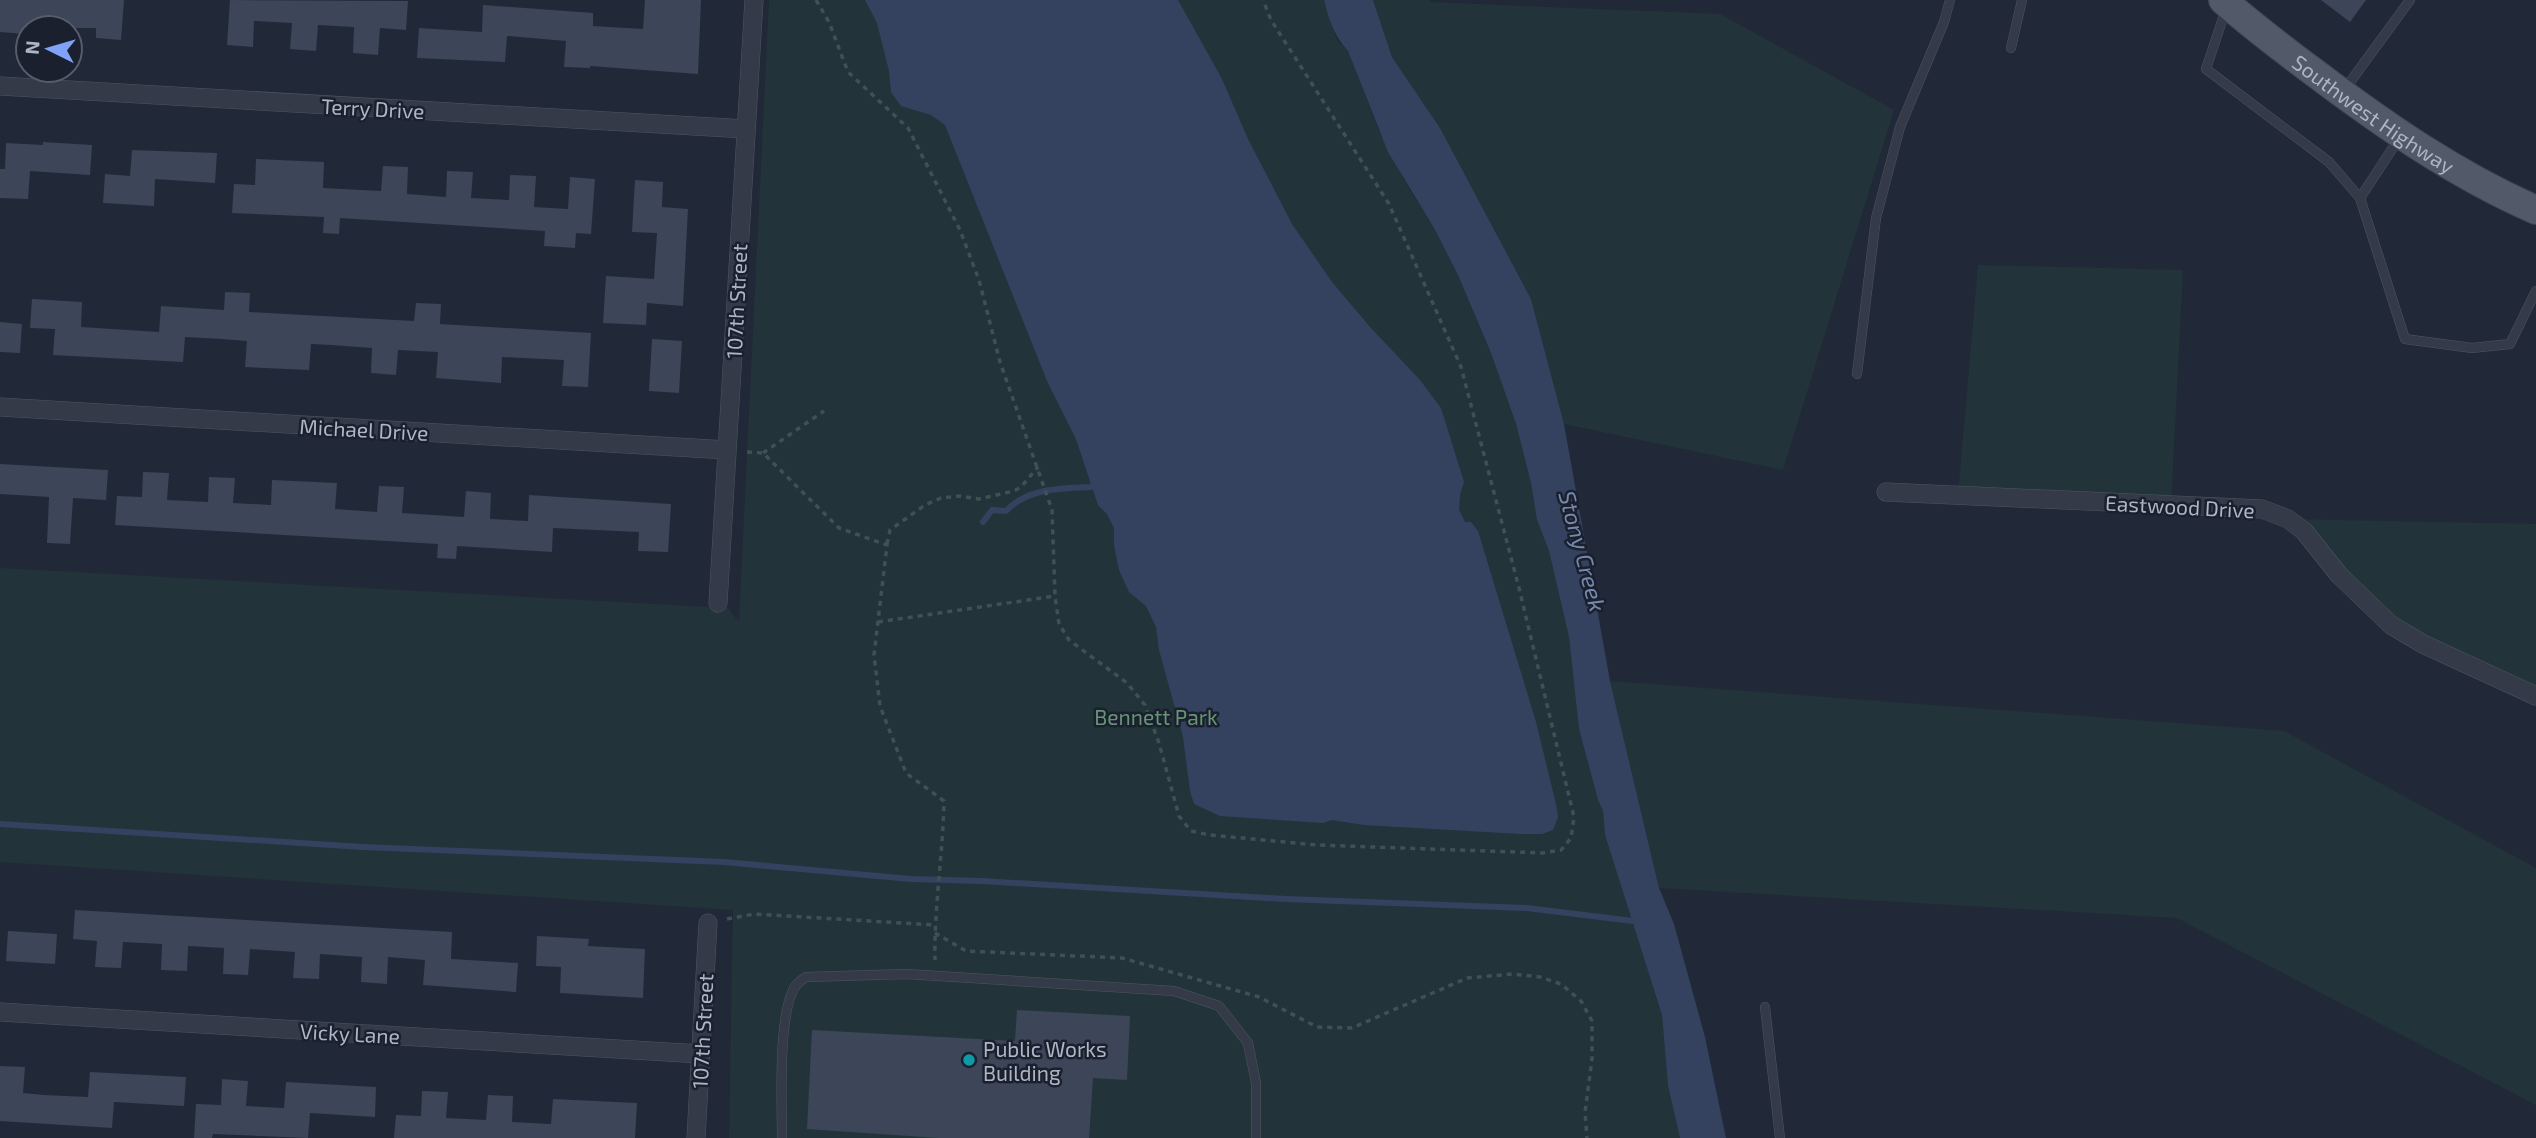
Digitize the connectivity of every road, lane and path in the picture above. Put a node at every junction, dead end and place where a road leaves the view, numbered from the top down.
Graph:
1 (754, 0) edge
2 (816, 0) edge
3 (1263, 0) edge
4 (1950, 0) edge
5 (2022, 0) edge
6 (2410, 0) edge
7 (2225, 2) edge
8 (2011, 48) dead end
9 (0, 86) edge
10 (2342, 93) junction
11 (746, 130) junction
12 (2402, 135) junction
13 (2360, 198) junction
14 (2536, 210) edge
15 (2536, 291) edge
16 (1857, 374) dead end
17 (0, 407) edge
18 (824, 411) dead end
19 (727, 450) junction
20 (763, 453) junction
21 (1039, 470) junction
22 (1886, 492) dead end
23 (887, 545) junction
24 (1055, 596) junction
25 (718, 603) dead end
26 (878, 622) junction
27 (2536, 696) edge
28 (708, 923) joint
29 (934, 925) junction
30 (934, 933) junction
31 (935, 975) junction
32 (1765, 1007) dead end
33 (0, 1012) edge
34 (701, 1054) junction
35 (696, 1138) edge
36 (782, 1138) edge
37 (1256, 1138) edge
38 (1587, 1138) edge
39 (1780, 1138) edge

1 - 11 street, 107th Street
2 - 21 path
3 - 24 path
4 - 16 lane
5 - 8 lane
6 - 10 lane
7 - 10 main road, Southwest Highway
7 - 13 lane
9 - 11 street, Terry Drive
10 - 12 main road, Southwest Highway
11 - 19 street, 107th Street
12 - 13 lane
12 - 14 main road, Southwest Highway
13 - 15 lane
17 - 19 street, Michael Drive
18 - 20 path
19 - 20 path
19 - 25 street, 107th Street
20 - 23 path
21 - 23 path
21 - 24 path
22 - 27 street, Eastwood Drive
23 - 26 path
24 - 26 path
26 - 29 path
28 - 29 path
28 - 34 street, 107th Street
29 - 30 path
30 - 31 path
30 - 38 path
31 - 36 lane
31 - 37 lane
32 - 39 lane
33 - 34 street, Vicky Lane
34 - 35 street, 107th Street

